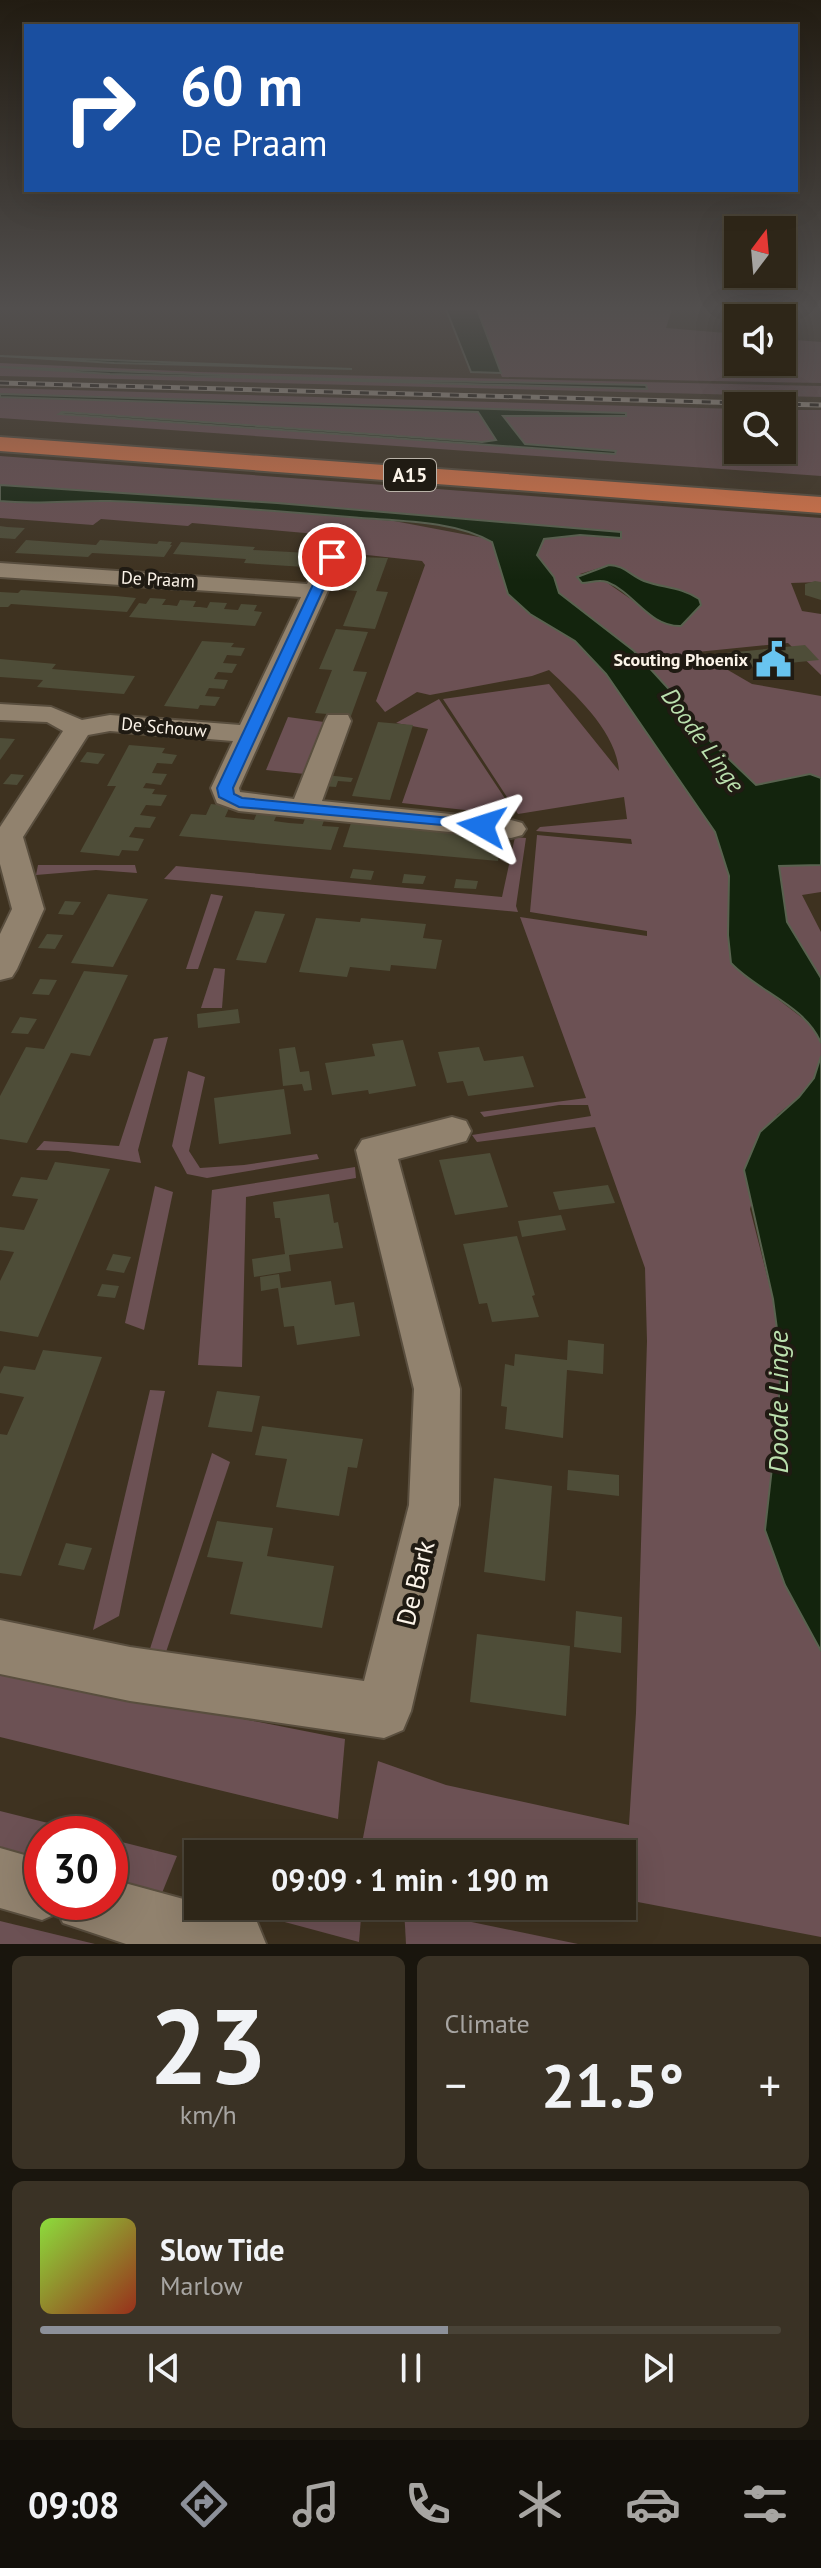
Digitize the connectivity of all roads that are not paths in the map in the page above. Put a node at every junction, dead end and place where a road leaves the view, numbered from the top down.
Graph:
1 (0, 430) edge
2 (0, 444) edge
3 (821, 487) edge
4 (821, 505) edge
5 (332, 557) dead end
6 (0, 570) edge
7 (315, 591) junction
8 (0, 712) edge
9 (338, 721) dead end
10 (77, 729) junction
11 (251, 734) junction
12 (305, 807) junction
13 (511, 829) dead end
14 (0, 969) edge
15 (452, 1131) dead end
16 (0, 1647) edge
17 (0, 1878) edge
18 (24, 1885) edge
19 (128, 1914) edge
20 (235, 1944) edge

1 - 3 highway, A15
2 - 4 highway, A15
5 - 7 street
6 - 7 street, De Praam
7 - 11 street
8 - 10 street
9 - 12 street
10 - 11 street, De Schouw
10 - 14 street
11 - 12 street
12 - 13 street
15 - 16 street, De Bark
17 - 18 street
19 - 20 street

